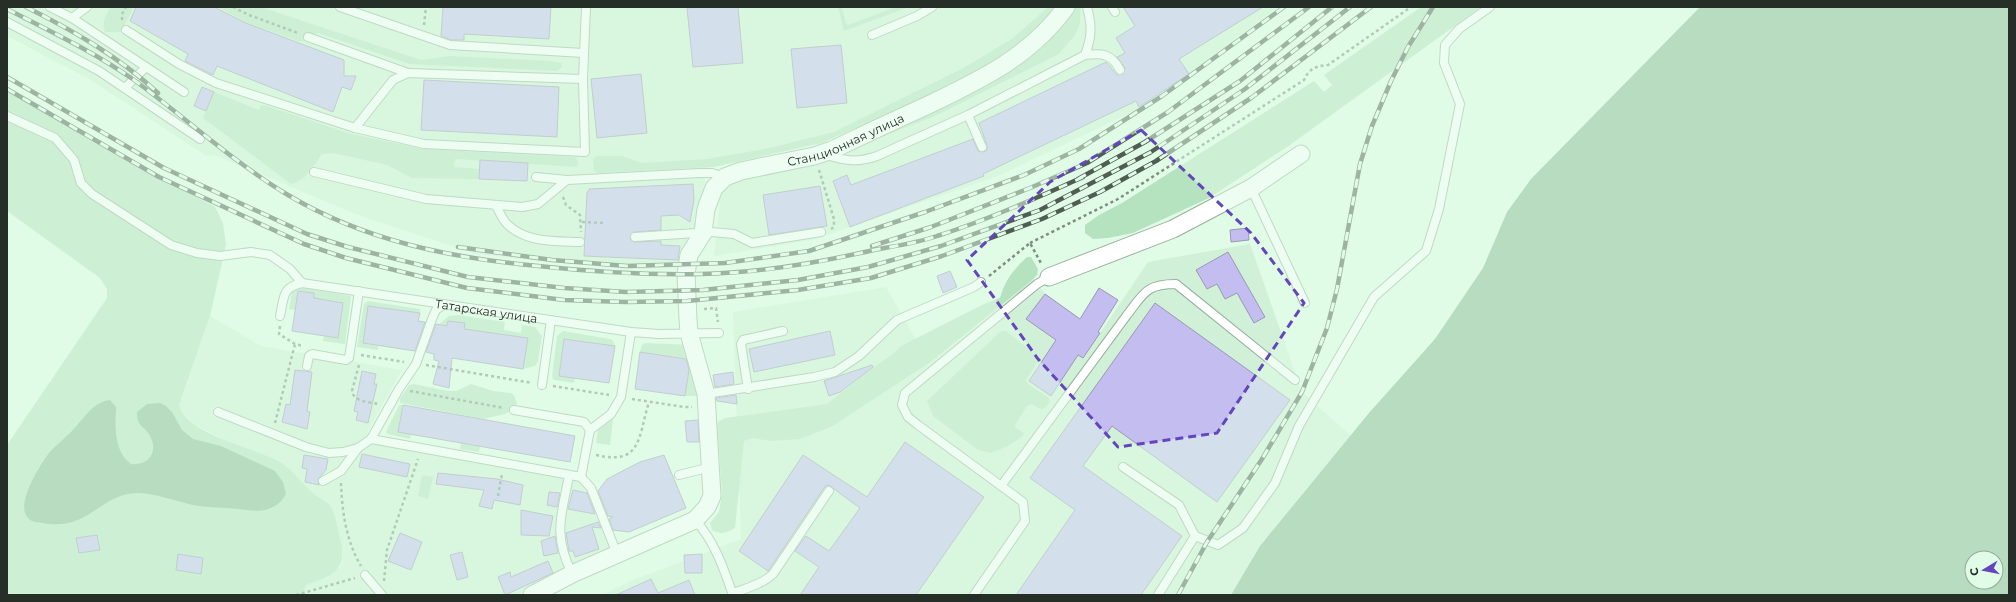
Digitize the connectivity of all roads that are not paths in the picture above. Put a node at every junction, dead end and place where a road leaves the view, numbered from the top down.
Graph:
1 (50, 7) edge
2 (87, 7) edge
3 (340, 7) edge
4 (586, 7) edge
5 (932, 7) edge
6 (1066, 7) edge
7 (1087, 7) edge
8 (1490, 7) edge
9 (72, 18) junction
10 (7, 22) edge
11 (126, 30) dead end
12 (872, 34) dead end
13 (308, 37) road end
14 (583, 53) junction
15 (1085, 55) junction
16 (146, 67) junction
17 (1120, 70) dead end
18 (408, 73) junction
19 (583, 79) junction
20 (125, 88) junction
21 (184, 92) dead end
22 (968, 115) junction
23 (7, 116) edge
24 (355, 128) junction
25 (200, 139) dead end
26 (982, 147) dead end
27 (822, 154) junction
28 (1301, 154) dead end
29 (314, 172) dead end
30 (536, 176) dead end
31 (725, 177) junction
32 (565, 183) junction
33 (1251, 188) junction
34 (496, 205) junction
35 (821, 232) road end
36 (703, 233) junction
37 (635, 237) dead end
38 (580, 242) road end
39 (1049, 278) joint
40 (302, 282) junction
41 (981, 282) road end
42 (359, 291) junction
43 (1305, 303) dead end
44 (444, 304) junction
45 (280, 316) road end
46 (551, 320) junction
47 (783, 331) dead end
48 (631, 332) junction
49 (689, 333) junction
50 (719, 333) road end
51 (307, 366) dead end
52 (1295, 380) dead end
53 (542, 384) road end
54 (748, 389) junction
55 (706, 400) junction
56 (514, 410) road end
57 (218, 412) dead end
58 (590, 430) junction
59 (371, 439) junction
60 (358, 448) junction
61 (710, 467) junction
62 (1123, 467) dead end
63 (679, 475) dead end
64 (569, 476) junction
65 (581, 478) junction
66 (323, 481) dead end
67 (1001, 486) junction
68 (829, 491) dead end
69 (695, 520) junction
70 (1195, 536) junction
71 (617, 554) junction
72 (572, 574) junction
73 (366, 575) road end
74 (383, 591) edge
75 (733, 594) edge
76 (532, 595) edge
77 (974, 595) edge
78 (1158, 595) edge

1 - 9 lane
2 - 9 lane
3 - 14 lane
4 - 14 lane
5 - 12 lane
6 - 27 street, Станционная улица
7 - 15 lane
8 - 70 lane
9 - 16 lane
10 - 20 lane
11 - 24 lane
13 - 18 lane
14 - 19 lane
15 - 17 lane
15 - 22 lane
16 - 20 lane
16 - 21 lane
18 - 19 lane
18 - 24 lane
19 - 24 lane
20 - 25 lane
22 - 26 lane
22 - 27 lane
23 - 40 lane
27 - 31 street, Станционная улица
28 - 33 street
29 - 34 lane
30 - 32 lane
31 - 32 lane
31 - 36 street
32 - 34 lane
33 - 39 street
33 - 43 lane
34 - 38 lane
35 - 36 lane
36 - 37 lane
36 - 49 street
39 - 67 lane
40 - 42 lane, Татарская улица
40 - 45 lane
41 - 54 lane
42 - 44 lane, Татарская улица
42 - 51 lane
44 - 46 lane, Татарская улица
44 - 59 lane
46 - 48 lane, Татарская улица
46 - 53 lane
47 - 54 lane
48 - 49 lane, Татарская улица
48 - 58 lane
49 - 50 lane, Татарская улица
49 - 55 street
52 - 67 lane
54 - 55 lane
55 - 61 street
56 - 58 lane
57 - 60 lane
58 - 65 lane
59 - 60 lane
59 - 64 lane
60 - 66 lane
61 - 63 lane
61 - 69 street
62 - 70 lane
64 - 65 lane
64 - 72 lane
65 - 71 lane
67 - 77 lane
68 - 75 lane
69 - 71 street
69 - 75 lane
70 - 78 lane
71 - 72 street
72 - 76 street
73 - 74 lane

